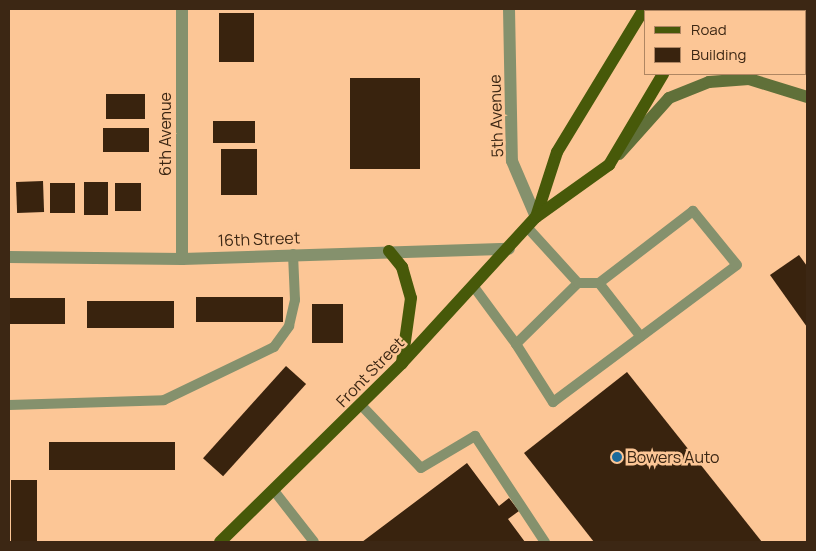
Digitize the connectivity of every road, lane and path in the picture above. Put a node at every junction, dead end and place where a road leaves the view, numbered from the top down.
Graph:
1 (182, 9) edge
2 (509, 9) edge
3 (644, 9) edge
4 (662, 75) edge
5 (807, 97) edge
6 (609, 165) junction
7 (536, 217) junction
8 (527, 227) junction
9 (510, 249) junction
10 (389, 251) junction
11 (293, 254) junction
12 (9, 258) edge
13 (182, 259) junction
14 (578, 283) junction
15 (599, 283) junction
16 (474, 286) junction
17 (641, 337) junction
18 (516, 344) junction
19 (402, 363) junction
20 (9, 405) edge
21 (361, 405) junction
22 (275, 492) junction
23 (220, 542) edge
24 (314, 542) edge
25 (545, 542) edge

1 - 13 street, 6th Avenue
2 - 7 street, 5th Avenue
3 - 7 main road, Front Street
4 - 6 main road, Front Street
5 - 6 main road
6 - 7 main road, Front Street
7 - 8 main road, Front Street
8 - 9 main road, Front Street
8 - 14 lane
9 - 10 street, 16th Street
9 - 16 main road, Front Street
10 - 11 street, 16th Street
10 - 19 main road
11 - 13 street, 16th Street
11 - 20 lane
12 - 13 street, 16th Street
14 - 15 lane
14 - 18 lane
15 - 17 lane
15 - 17 lane
16 - 18 lane
16 - 19 main road, Front Street
17 - 18 lane
19 - 21 main road, Front Street
21 - 22 main road, Front Street
21 - 25 lane
22 - 23 main road, Front Street
22 - 24 lane

